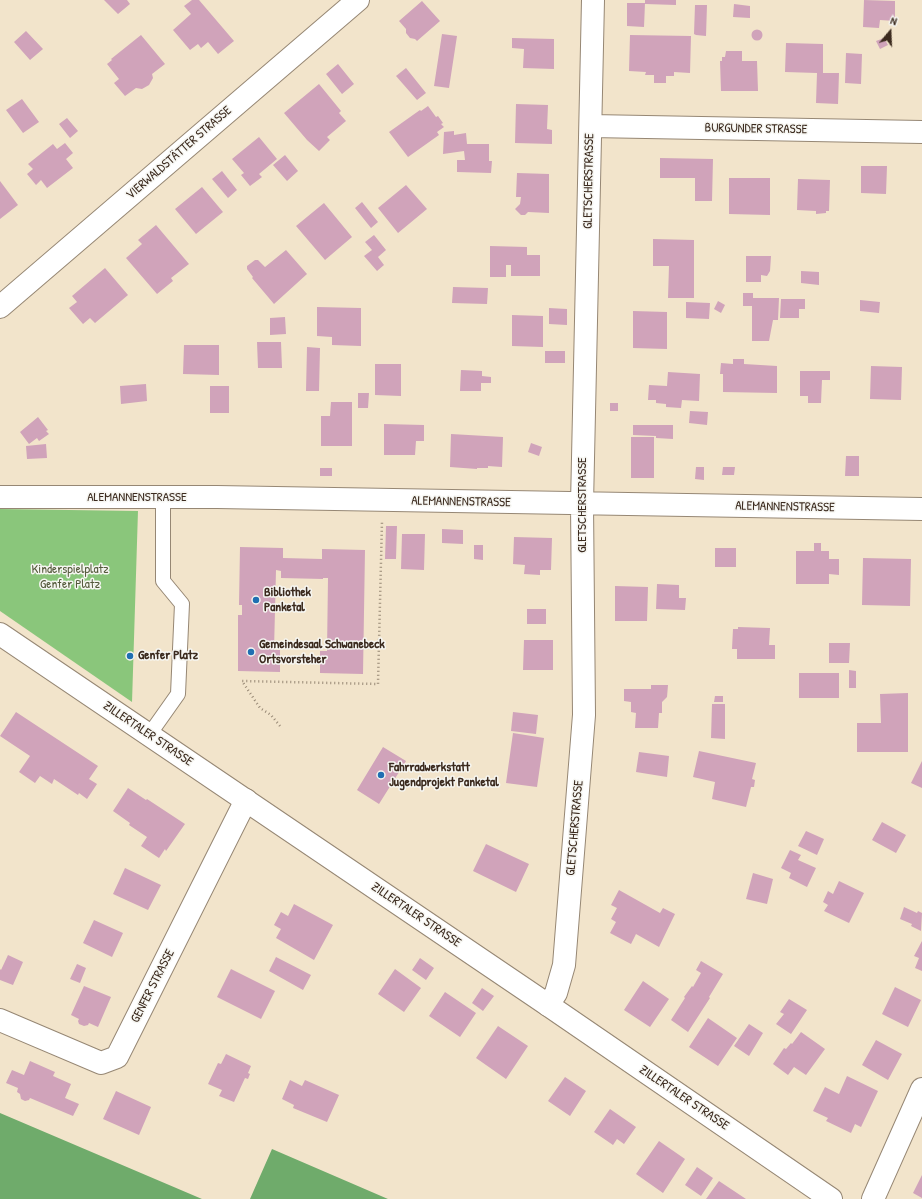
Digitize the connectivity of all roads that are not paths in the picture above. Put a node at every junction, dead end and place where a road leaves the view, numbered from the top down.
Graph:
1 (358, 0) edge
2 (593, 0) edge
3 (591, 126) junction
4 (922, 132) edge
5 (0, 306) edge
6 (0, 496) edge
7 (163, 498) junction
8 (582, 504) junction
9 (922, 509) edge
10 (0, 634) edge
11 (149, 735) junction
12 (246, 800) junction
13 (548, 1005) junction
14 (0, 1020) edge
15 (922, 1089) edge
16 (831, 1199) edge
17 (873, 1199) edge

1 - 5 street, VIERWALDSTÄTTER STRASSE
2 - 3 street, GLETSCHERSTRASSE
3 - 4 street, BURGUNDER STRASSE
3 - 8 street, GLETSCHERSTRASSE
6 - 7 street, ALEMANNENSTRASSE
7 - 8 street, ALEMANNENSTRASSE
7 - 11 lane
8 - 9 street, ALEMANNENSTRASSE
8 - 13 street, GLETSCHERSTRASSE
10 - 11 street, ZILLERTALER STRASSE
11 - 12 street, ZILLERTALER STRASSE
12 - 13 street, ZILLERTALER STRASSE
12 - 14 street, GENFER STRASSE
13 - 16 street, ZILLERTALER STRASSE
15 - 17 street

